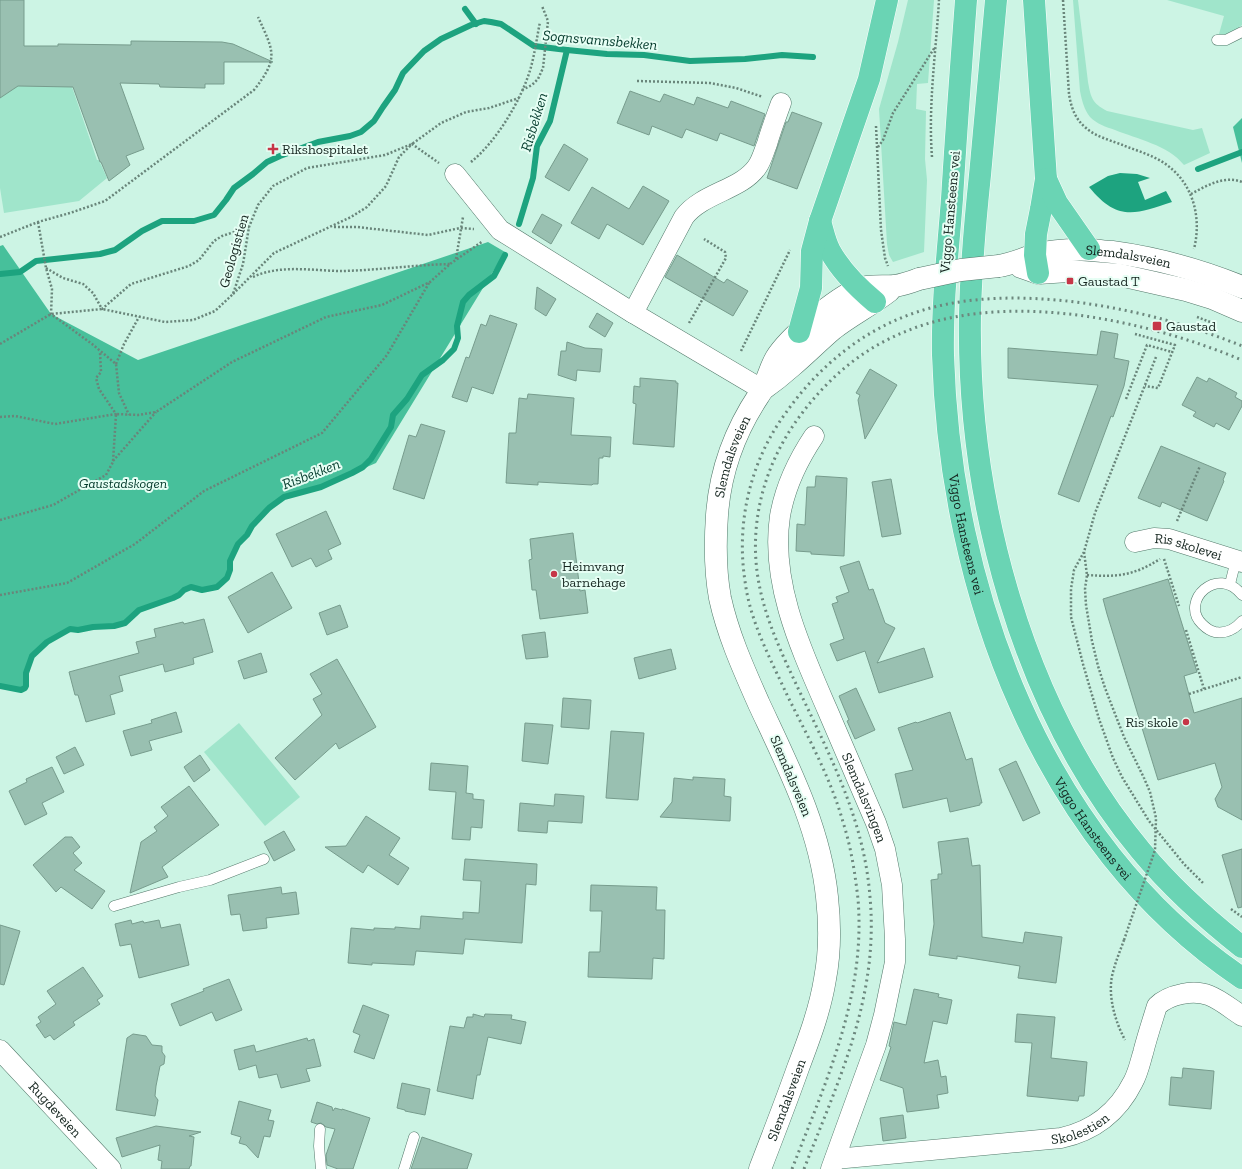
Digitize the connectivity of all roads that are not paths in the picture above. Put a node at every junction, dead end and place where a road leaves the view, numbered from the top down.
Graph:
1 (886, 0) edge
2 (966, 0) edge
3 (996, 0) edge
4 (1034, 0) edge
5 (1242, 32) edge
6 (1217, 40) dead end
7 (781, 103) road end
8 (455, 174) road end
9 (1046, 179) junction
10 (820, 221) junction
11 (1088, 249) junction
12 (1036, 264) junction
13 (1242, 287) edge
14 (867, 295) junction
15 (1242, 311) edge
16 (632, 313) junction
17 (799, 332) junction
18 (762, 390) junction
19 (814, 436) dead end
20 (1135, 542) dead end
21 (1239, 561) edge
22 (1230, 584) junction
23 (1242, 595) edge
24 (1242, 620) edge
25 (264, 859) dead end
26 (114, 906) dead end
27 (1242, 947) edge
28 (1242, 978) edge
29 (1242, 1016) edge
30 (0, 1050) edge
31 (320, 1129) dead end
32 (414, 1137) dead end
33 (833, 1164) edge
34 (111, 1169) edge
35 (321, 1169) edge
36 (404, 1169) edge
37 (760, 1169) edge

1 - 10 highway
2 - 28 highway, Viggo Hansteens vei
3 - 27 highway, Viggo Hansteens vei
4 - 9 highway
5 - 6 lane
7 - 16 street
8 - 16 street
9 - 11 highway
9 - 12 highway
10 - 14 highway
10 - 17 highway
11 - 12 main road, Slemdalsveien
11 - 13 main road, Slemdalsveien
12 - 14 main road, Slemdalsveien, bridge
12 - 15 main road, Slemdalsveien
14 - 17 main road, Slemdalsveien
14 - 18 main road, Slemdalsveien
16 - 18 street
17 - 18 main road, Slemdalsveien
18 - 37 main road, Slemdalsveien
19 - 33 street, Slemdalsvingen
20 - 21 street, Ris skolevei
21 - 22 lane
22 - 23 lane
22 - 24 lane
25 - 26 lane
29 - 33 street, Skolestien
30 - 34 street, Rugdeveien
31 - 35 lane
32 - 36 lane

